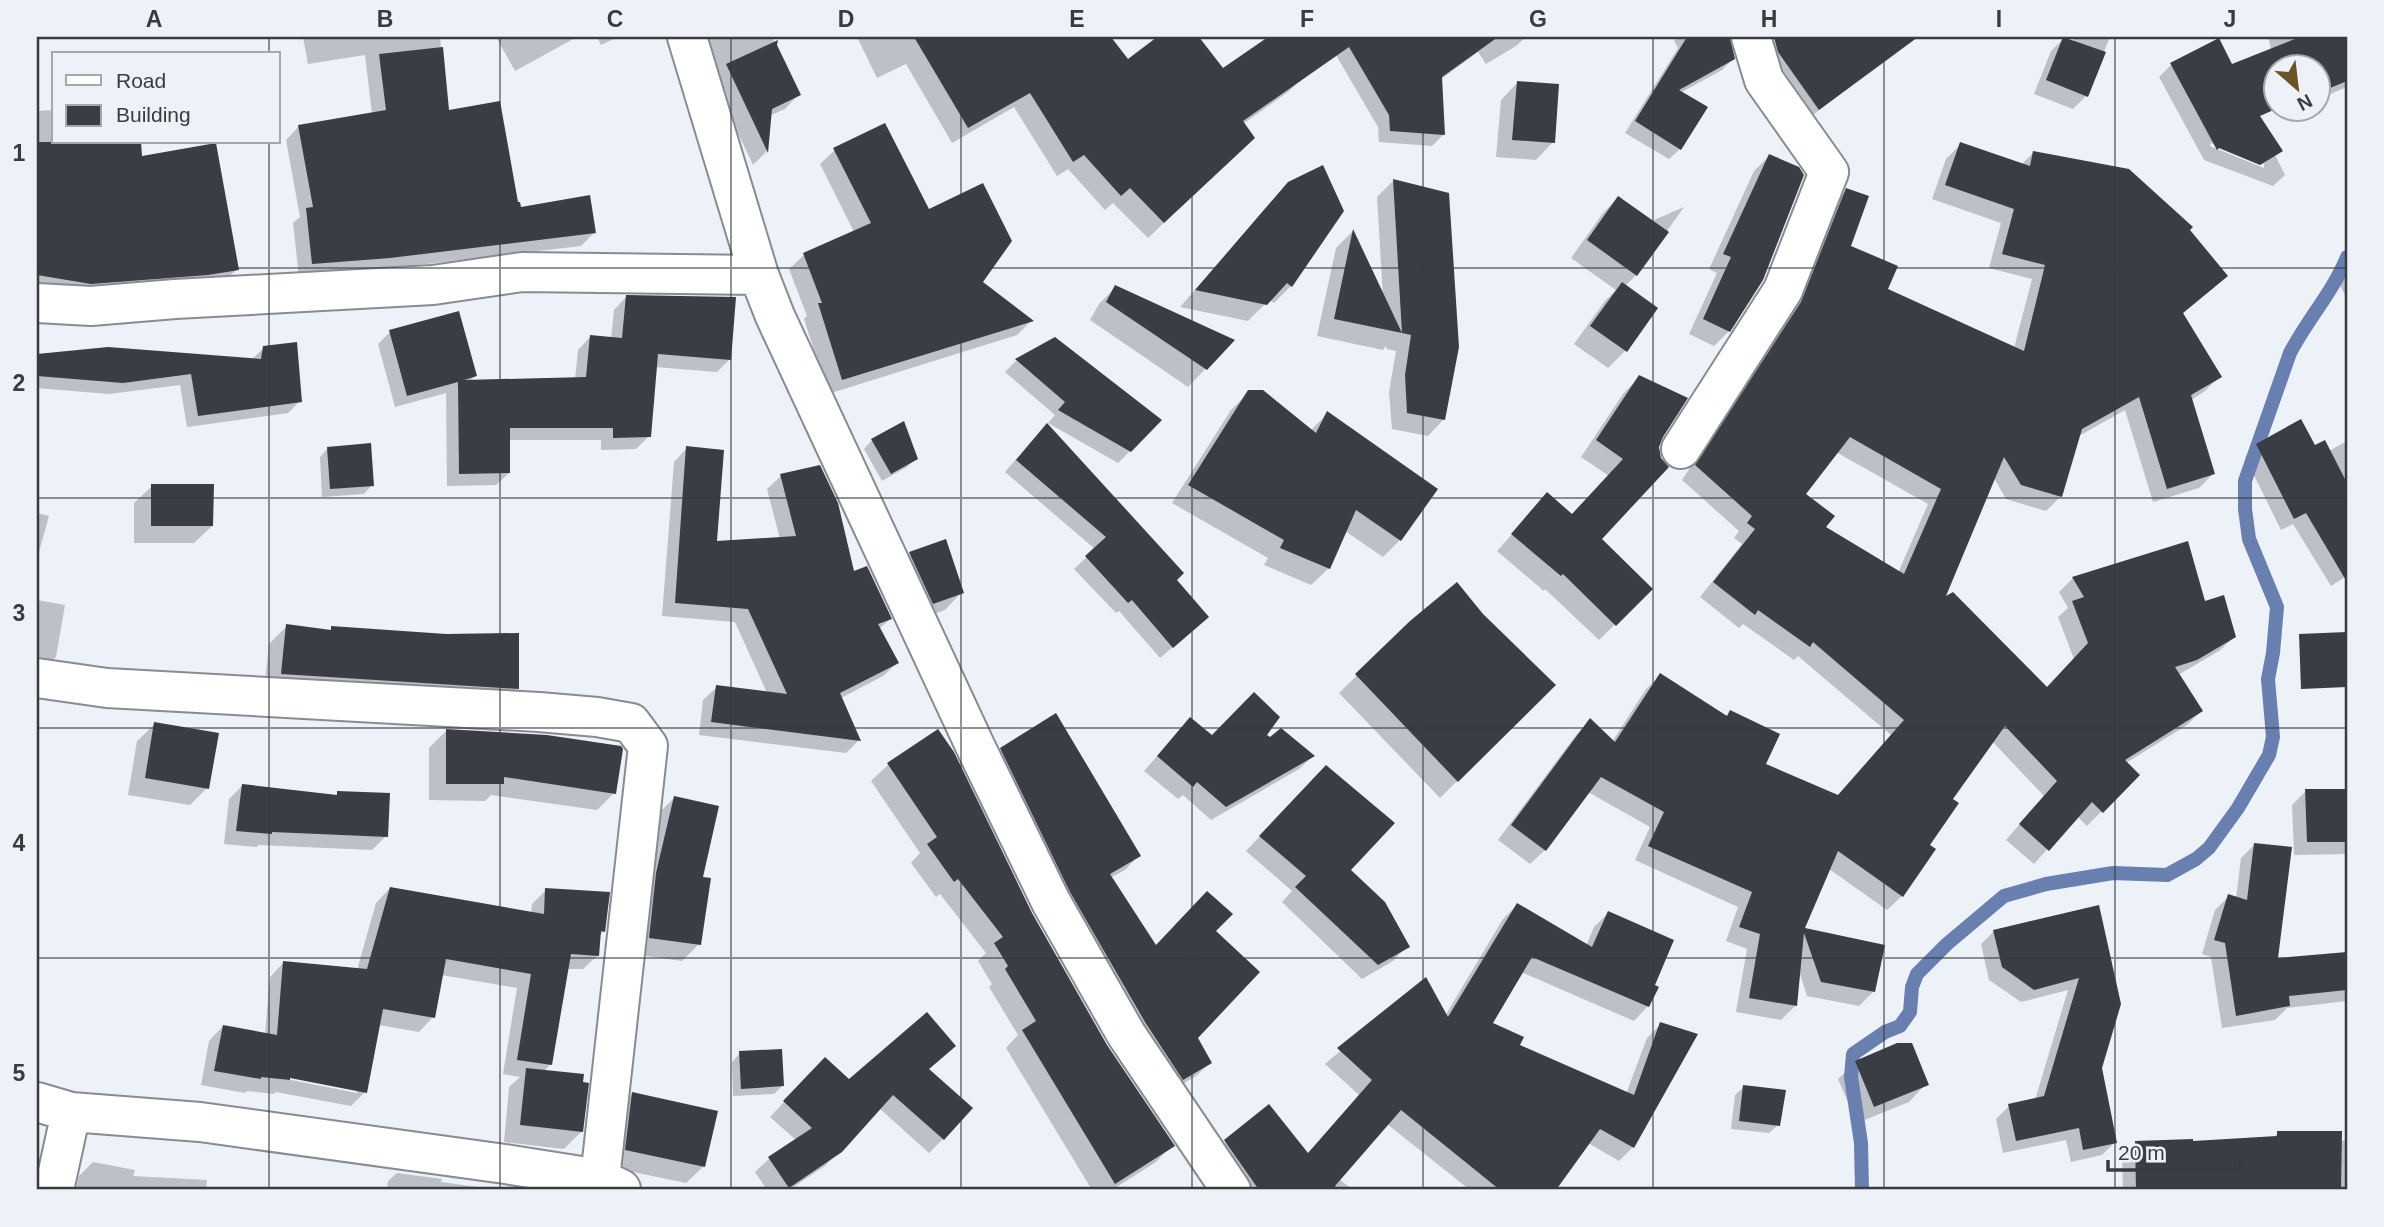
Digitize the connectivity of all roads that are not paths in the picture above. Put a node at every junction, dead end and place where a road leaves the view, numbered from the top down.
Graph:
1 (687, 37) edge
2 (1751, 37) edge
3 (759, 275) junction
4 (37, 303) edge
5 (1681, 449) dead end
6 (37, 678) edge
7 (54, 1107) edge
8 (611, 1185) edge
9 (54, 1190) edge
10 (1231, 1190) edge

1 - 3 street
2 - 5 street
3 - 4 street
3 - 10 street
6 - 8 street
7 - 8 street
7 - 9 street

